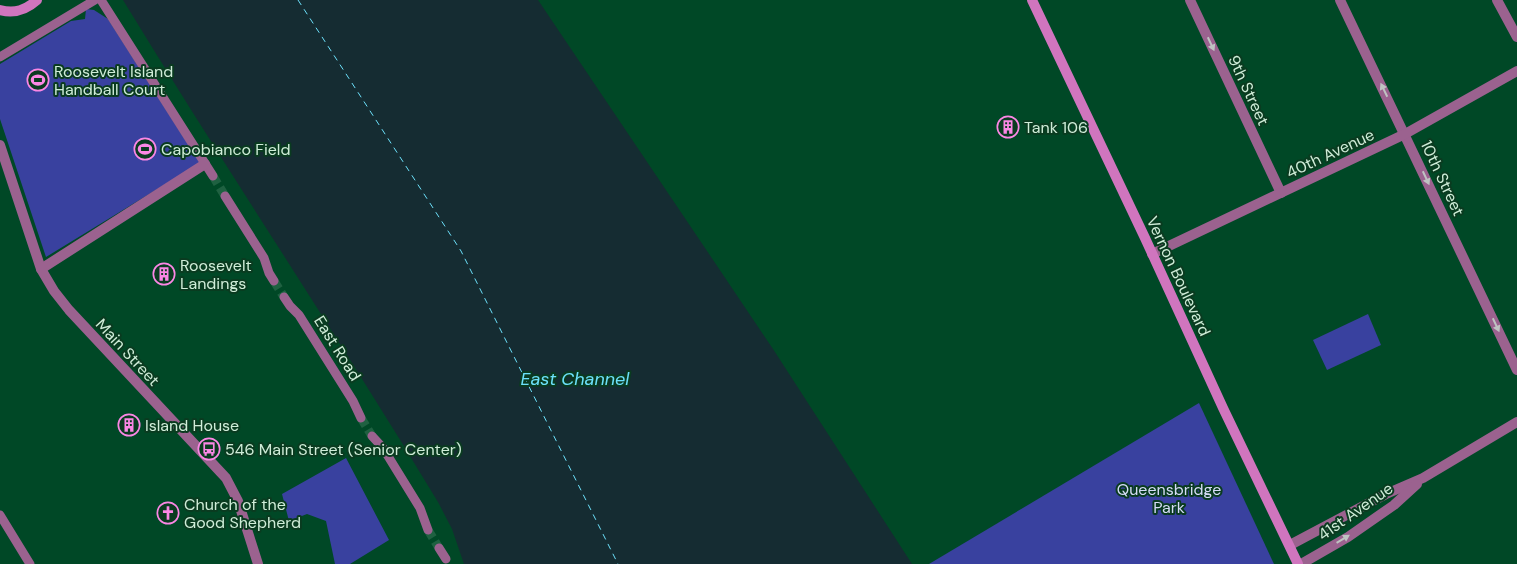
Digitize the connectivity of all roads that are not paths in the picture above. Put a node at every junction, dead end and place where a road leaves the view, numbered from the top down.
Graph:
1 (37, 0) edge
2 (96, 0) edge
3 (102, 0) edge
4 (1032, 0) edge
5 (1190, 0) edge
6 (1340, 0) edge
7 (1497, 0) edge
8 (0, 10) edge
9 (1517, 37) edge
10 (0, 57) edge
11 (1517, 71) edge
12 (1405, 134) junction
13 (0, 145) edge
14 (204, 164) junction
15 (213, 176) tunnel mouth
16 (1281, 193) junction
17 (225, 196) tunnel mouth
18 (1152, 254) junction
19 (41, 269) junction
20 (274, 281) tunnel mouth
21 (284, 297) tunnel mouth
22 (1517, 370) edge
23 (361, 418) tunnel mouth
24 (1517, 422) edge
25 (372, 436) tunnel mouth
26 (1423, 478) junction
27 (0, 515) edge
28 (428, 530) tunnel mouth
29 (1290, 545) junction
30 (440, 548) tunnel mouth
31 (446, 559) dead end
32 (30, 564) edge
33 (258, 564) edge
34 (1300, 564) edge

1 - 8 main road
2 - 10 street
3 - 14 street
4 - 18 main road, Vernon Boulevard
5 -> 16 street, 9th Street
12 -> 6 street, 10th Street
7 - 9 street
11 - 12 street, 40th Avenue
12 - 16 street, 40th Avenue
12 -> 22 street, 10th Street
13 - 19 street, Main Street
14 - 15 street
14 - 19 street
16 - 18 street, 40th Avenue
17 - 20 street
18 - 29 main road, Vernon Boulevard
19 - 33 street, Main Street
21 - 23 street, East Road
24 - 26 street, 41st Avenue
25 - 28 street
26 - 29 street, 41st Avenue
34 -> 26 street, 41st Avenue
27 - 32 street
29 - 34 main road, Vernon Boulevard
30 - 31 street

